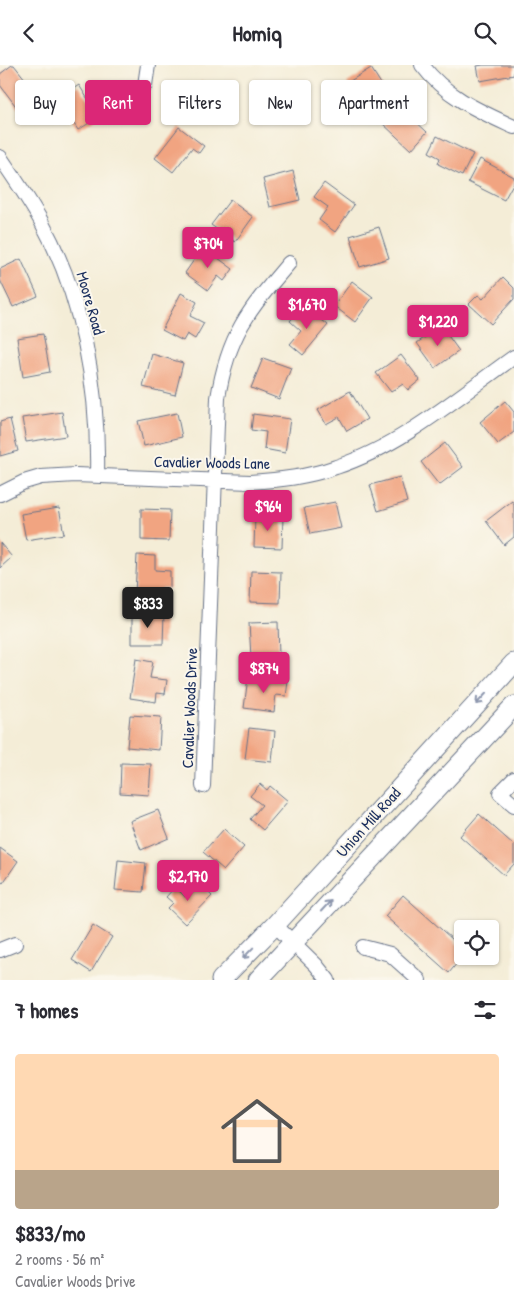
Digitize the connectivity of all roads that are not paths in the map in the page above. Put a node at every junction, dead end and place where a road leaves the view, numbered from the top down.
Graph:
1 (148, 65) edge
2 (422, 65) edge
3 (146, 80) edge
4 (514, 127) edge
5 (0, 157) edge
6 (289, 263) dead end
7 (514, 357) edge
8 (97, 476) junction
9 (215, 481) junction
10 (0, 494) edge
11 (514, 663) edge
12 (514, 706) edge
13 (514, 779) edge
14 (203, 786) dead end
15 (514, 805) edge
16 (275, 925) junction
17 (293, 941) junction
18 (15, 944) dead end
19 (363, 947) dead end
20 (0, 950) edge
21 (221, 980) edge
22 (258, 980) edge
23 (328, 980) edge
24 (419, 980) edge

1 - 3 street
2 - 4 street
5 - 8 street, Moore Road
6 - 9 street, Cavalier Woods Drive
7 - 9 street, Cavalier Woods Lane
8 - 9 street, Cavalier Woods Lane
8 - 10 street, Cavalier Woods Lane
9 - 14 street, Cavalier Woods Drive
11 -> 16 street, Union Mill Road
17 -> 12 street, Union Mill Road
13 - 15 street
16 - 17 street
16 -> 21 street, Union Mill Road
17 - 22 street, Union Mill Road
17 - 23 street
18 - 20 street
19 - 24 street

